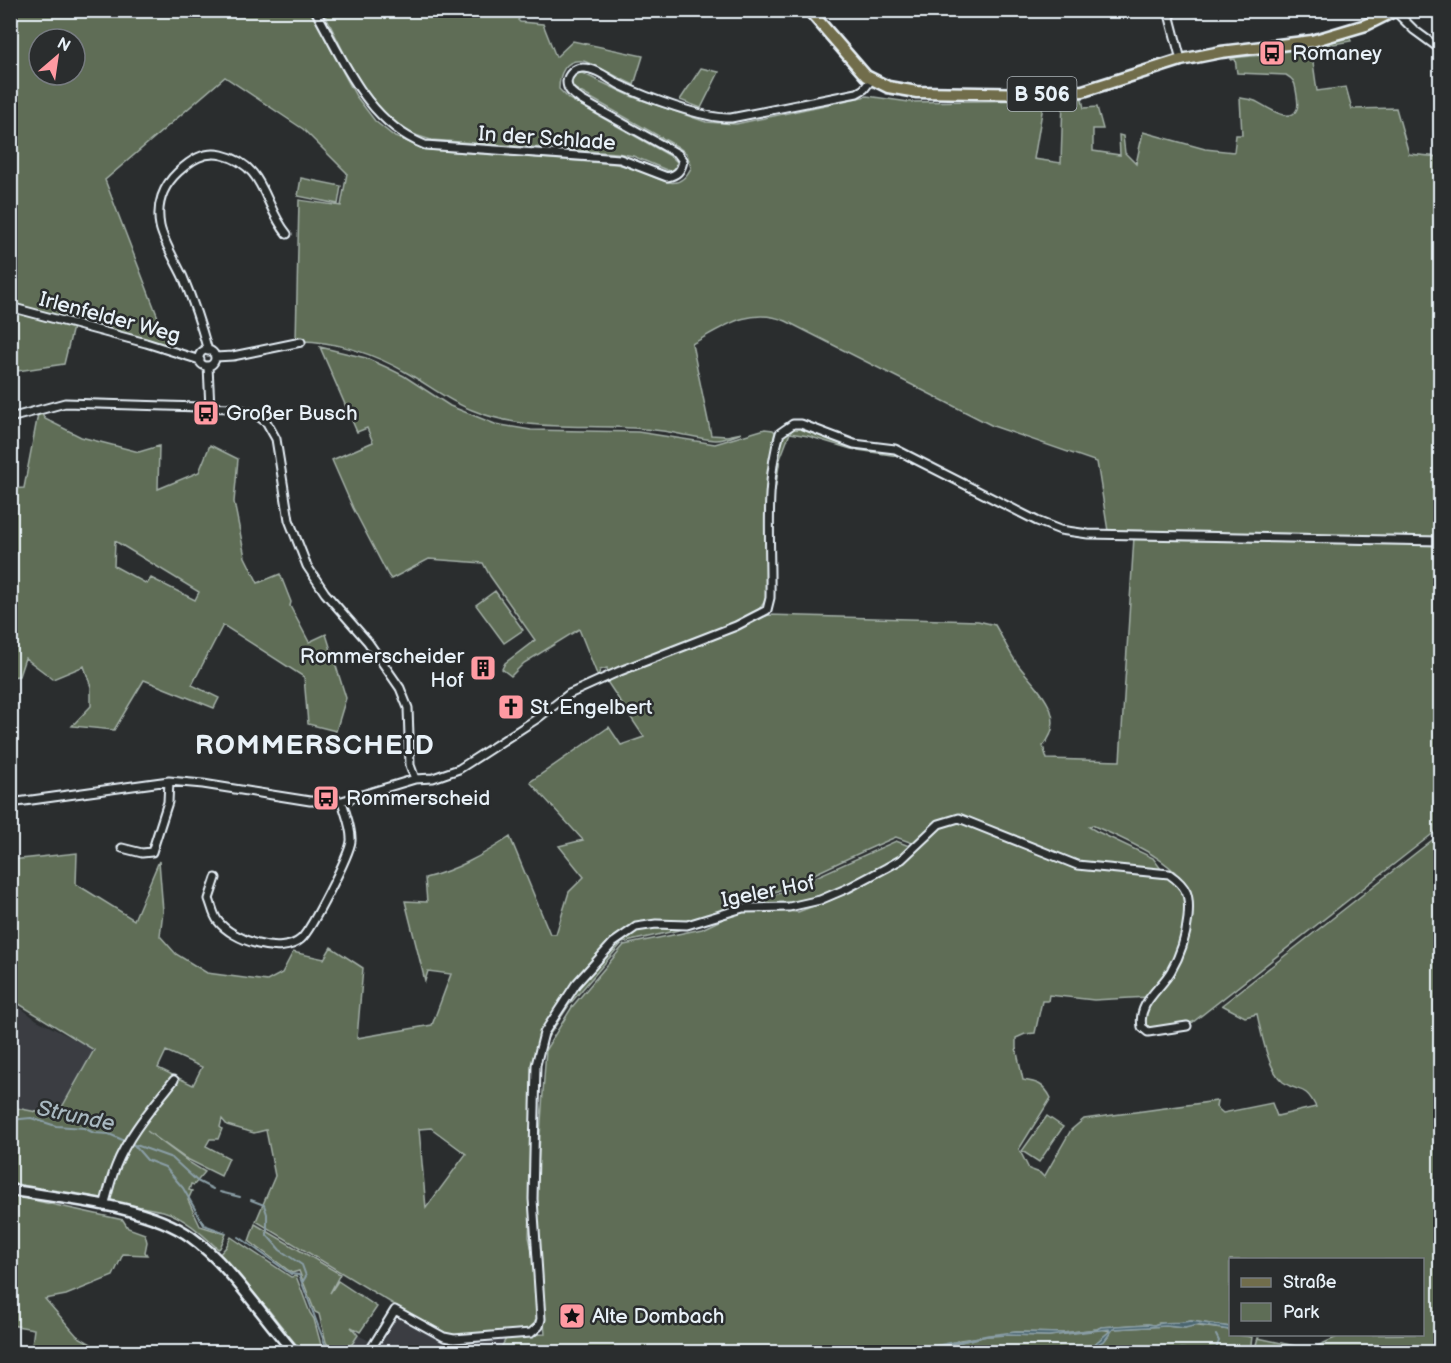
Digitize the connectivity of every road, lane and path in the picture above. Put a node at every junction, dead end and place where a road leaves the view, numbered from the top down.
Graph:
1 (315, 10) edge
2 (809, 10) edge
3 (1168, 10) edge
4 (1395, 11) edge
5 (1440, 49) edge
6 (1181, 60) junction
7 (871, 80) junction
8 (287, 234) dead end
9 (10, 308) edge
10 (301, 342) dead end
11 (208, 351) junction
12 (215, 357) junction
13 (200, 360) junction
14 (208, 366) junction
15 (210, 408) junction
16 (10, 418) edge
17 (1440, 541) edge
18 (416, 779) junction
19 (169, 781) junction
20 (342, 801) junction
21 (10, 803) edge
22 (122, 848) dead end
23 (216, 878) dead end
24 (1187, 1026) dead end
25 (174, 1080) dead end
26 (10, 1190) edge
27 (104, 1206) junction
28 (294, 1353) edge
29 (369, 1353) edge

1 - 7 street, In der Schlade
2 - 7 main road, B 506
3 - 6 street
4 - 5 street
4 - 6 main road, B 506
6 - 7 main road, B 506
8 - 11 street
9 - 13 street, Irlenfelder Weg
10 - 12 street
11 - 12 street, Irlenfelder Weg
11 - 13 street, Irlenfelder Weg
12 - 14 street
13 - 14 street, Irlenfelder Weg
14 - 15 street
15 - 16 street
15 - 18 street
17 - 18 street
18 - 20 street
19 - 20 street
19 - 21 street
19 - 22 street
20 - 23 street
24 - 29 street, Igeler Hof
25 - 27 street
26 - 27 main road
27 - 28 main road

